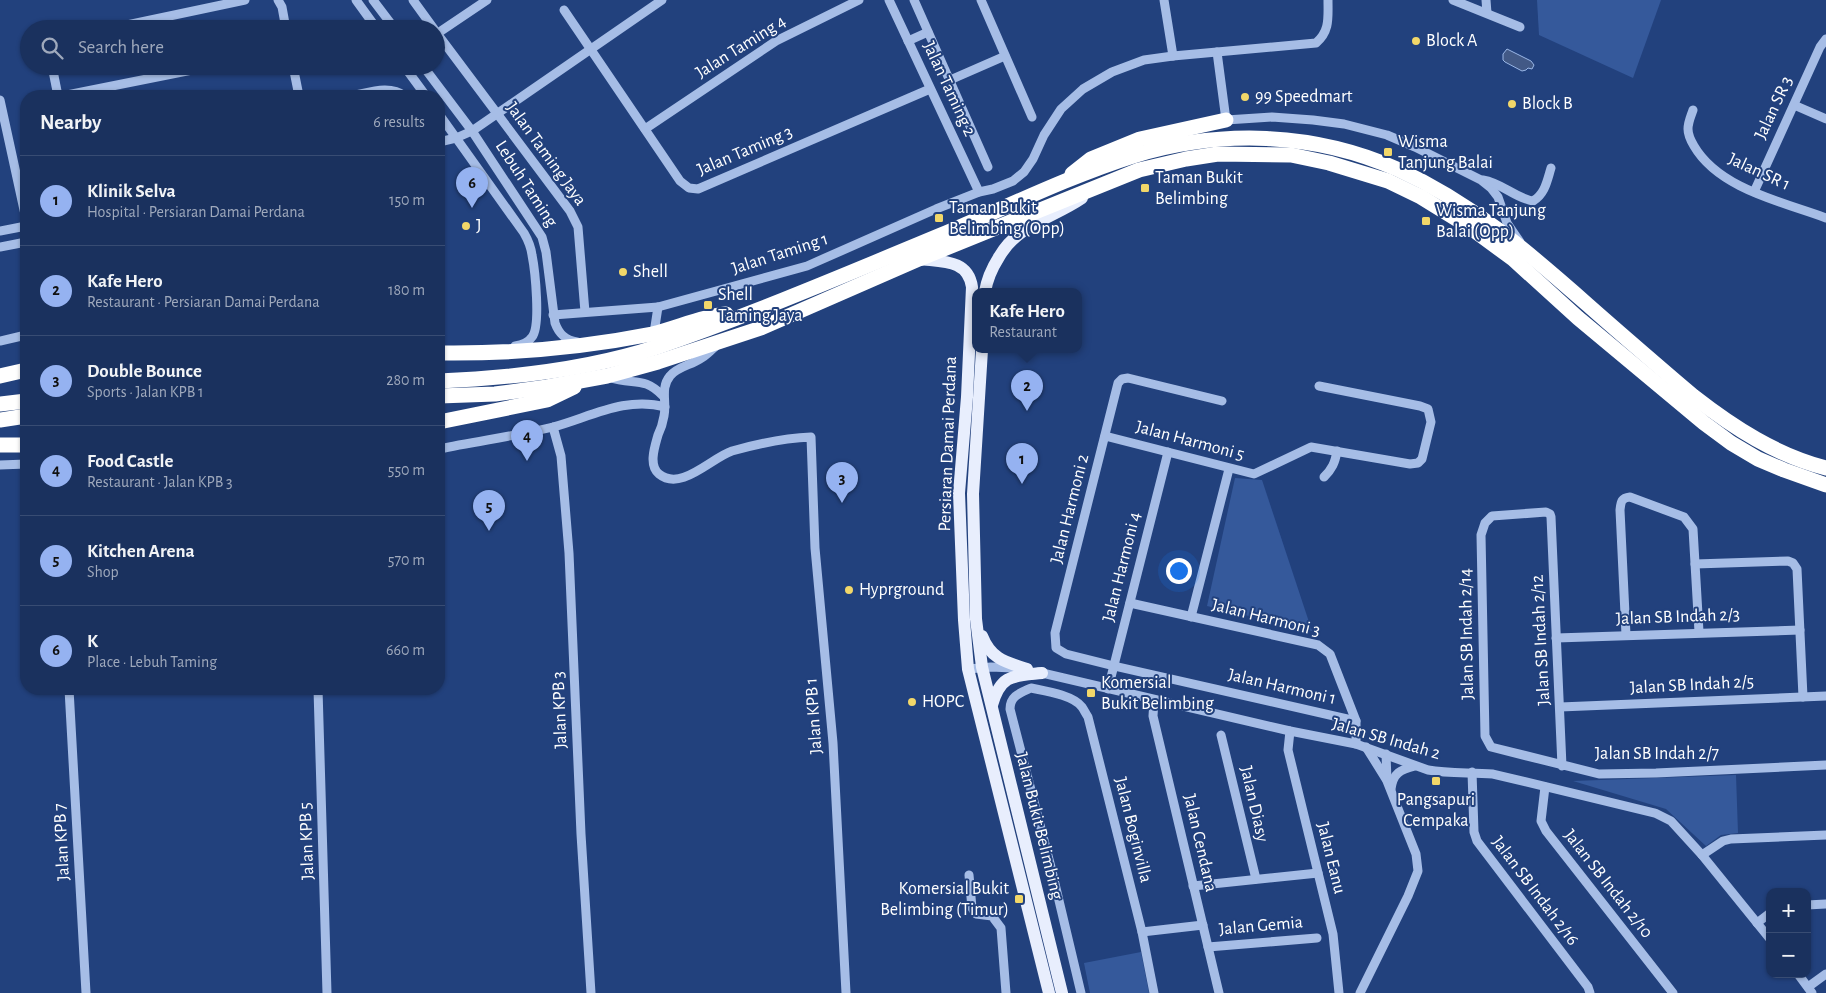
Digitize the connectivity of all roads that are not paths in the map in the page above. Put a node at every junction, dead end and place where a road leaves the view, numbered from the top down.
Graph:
1 (245, 0) edge
2 (278, 0) edge
3 (356, 0) edge
4 (373, 0) edge
5 (413, 0) edge
6 (487, 0) edge
7 (662, 0) edge
8 (859, 0) edge
9 (889, 0) edge
10 (914, 0) edge
11 (981, 0) edge
12 (1164, 0) edge
13 (1328, 0) edge
14 (1336, 0) edge
15 (1453, 0) edge
16 (1486, 0) edge
17 (564, 10) dead end
18 (1487, 13) junction
19 (151, 20) edge
20 (284, 20) edge
21 (370, 20) edge
22 (388, 20) edge
23 (428, 20) edge
24 (445, 26) edge
25 (1520, 27) dead end
26 (928, 32) junction
27 (1826, 39) edge
28 (908, 41) junction
29 (445, 43) edge
30 (590, 49) junction
31 (1217, 52) junction
32 (1005, 56) junction
33 (1173, 56) junction
34 (54, 75) edge
35 (166, 75) edge
36 (295, 75) edge
37 (411, 75) edge
38 (430, 75) edge
39 (950, 80) junction
40 (930, 89) junction
41 (58, 90) edge
42 (90, 90) edge
43 (298, 90) edge
44 (422, 90) edge
45 (441, 90) edge
46 (445, 95) edge
47 (0, 100) edge
48 (1794, 104) junction
49 (1693, 110) dead end
50 (496, 113) junction
51 (1032, 117) dead end
52 (1826, 119) edge
53 (1226, 120) junction
54 (445, 122) edge
55 (645, 129) junction
56 (472, 131) junction
57 (456, 138) junction
58 (445, 140) edge
59 (988, 167) dead end
60 (1551, 168) dead end
61 (1481, 180) junction
62 (1059, 184) junction
63 (1099, 186) junction
64 (20, 192) edge
65 (979, 192) junction
66 (1754, 192) junction
67 (1514, 194) junction
68 (1501, 206) junction
69 (1826, 218) edge
70 (20, 227) edge
71 (0, 231) edge
72 (20, 243) edge
73 (0, 247) edge
74 (1523, 247) junction
75 (919, 259) junction
76 (986, 288) edge
77 (658, 308) junction
78 (756, 311) junction
79 (585, 312) junction
80 (553, 315) junction
81 (654, 333) junction
82 (20, 337) edge
83 (0, 341) edge
84 (718, 343) junction
85 (590, 345) junction
86 (445, 353) edge
87 (982, 353) edge
88 (484, 354) junction
89 (20, 371) edge
90 (0, 376) edge
91 (607, 376) junction
92 (586, 380) junction
93 (445, 381) edge
94 (1320, 386) dead end
95 (445, 396) edge
96 (663, 396) junction
97 (20, 401) edge
98 (1222, 401) dead end
99 (0, 404) edge
100 (665, 407) junction
101 (20, 417) edge
102 (0, 420) edge
103 (445, 421) edge
104 (553, 427) junction
105 (1105, 436) junction
106 (0, 445) edge
107 (20, 445) edge
108 (445, 447) edge
109 (1337, 451) junction
110 (1168, 452) junction
111 (20, 464) edge
112 (0, 465) edge
113 (1826, 468) edge
114 (1230, 469) junction
115 (1324, 478) dead end
116 (1826, 485) edge
117 (1487, 520) joint
118 (1695, 564) junction
119 (1130, 603) junction
120 (1191, 617) junction
121 (976, 619) junction
122 (1800, 630) junction
123 (1699, 632) junction
124 (1626, 635) junction
125 (1556, 638) junction
126 (1056, 648) joint
127 (1114, 666) junction
128 (982, 667) junction
129 (968, 669) junction
130 (1027, 670) junction
131 (1042, 673) junction
132 (1058, 677) junction
133 (1108, 689) junction
134 (1055, 693) junction
135 (69, 695) edge
136 (318, 695) edge
137 (1826, 696) edge
138 (1803, 697) junction
139 (1154, 700) junction
140 (992, 706) junction
141 (1560, 708) junction
142 (1356, 721) junction
143 (1290, 731) junction
144 (1221, 735) dead end
145 (1356, 744) junction
146 (1366, 746) junction
147 (1492, 747) joint
148 (1386, 754) junction
149 (1826, 765) edge
150 (1415, 766) junction
151 (1562, 766) junction
152 (1472, 772) junction
153 (1389, 785) junction
154 (1545, 787) junction
155 (1826, 835) edge
156 (1702, 855) junction
157 (1318, 873) junction
158 (969, 875) dead end
159 (1256, 879) junction
160 (1193, 886) junction
161 (1826, 904) edge
162 (1811, 905) edge
163 (1766, 916) edge
164 (1757, 923) junction
165 (1203, 925) junction
166 (1142, 932) junction
167 (1766, 935) edge
168 (1317, 938) dead end
169 (1208, 947) junction
170 (1826, 974) edge
171 (1801, 978) edge
172 (1810, 990) edge
173 (86, 993) edge
174 (327, 993) edge
175 (590, 993) edge
176 (846, 993) edge
177 (1006, 993) edge
178 (1049, 993) edge
179 (1062, 993) edge
180 (1081, 993) edge
181 (1154, 993) edge
182 (1219, 993) edge
183 (1339, 993) edge
184 (1360, 993) edge
185 (1590, 993) edge
186 (1672, 993) edge

1 - 19 street
2 - 20 street
3 - 21 street
4 - 22 street
5 - 23 street, Jalan Taming Jaya
6 - 24 street
7 - 30 street
8 - 55 street, Jalan Taming 4
9 - 28 street, Jalan Taming 2
10 - 26 street
11 - 32 street
12 - 33 street
13 - 14 street
13 - 31 street, Jalan Taming 1
15 - 18 street
16 - 18 street
17 - 30 street, Jalan Taming 3
18 - 25 street
26 - 28 street
26 - 39 street
27 - 48 street, Jalan SR 3
28 - 40 street, Jalan Taming 2
29 - 50 street, Jalan Taming Jaya
30 - 50 street
30 - 55 street, Jalan Taming 3
31 - 33 street, Jalan Taming 1
31 - 53 street
32 - 39 street
32 - 51 street
33 - 65 street, Jalan Taming 1
34 - 41 street
35 - 42 street
36 - 43 street
37 - 44 street
38 - 45 street, Lebuh Taming
39 - 59 street
40 - 55 street, Jalan Taming 3
40 - 65 street, Jalan Taming 2
46 - 56 street, Lebuh Taming
47 - 64 street
48 - 52 street
48 - 66 street, Jalan SR 3
49 - 66 street, Jalan SR 1
50 - 56 street
50 - 79 street, Jalan Taming Jaya
53 - 61 street
53 - 62 highway
54 - 57 street, Lebuh Taming
56 - 57 street
56 - 80 street, Lebuh Taming
57 - 58 street
57 - 88 street, Lebuh Taming
60 - 67 street
61 - 67 street
61 - 68 street
62 - 74 highway
62 - 78 highway
63 - 75 highway
63 - 76 main road
63 - 116 highway
65 - 77 street, Jalan Taming 1
66 - 69 street, Jalan SR 1
67 - 68 street
68 - 74 street
70 - 71 street
72 - 73 street
74 - 113 highway
75 - 84 highway
75 - 129 main road, Persiaran Damai Perdana
77 - 79 street, Jalan Taming 1
77 - 81 street
78 - 81 highway
78 - 93 highway
79 - 80 street, Jalan Taming 1
80 - 85 street, Lebuh Taming
81 - 85 highway
82 - 83 street
84 - 91 highway
84 - 96 street
85 - 88 highway
86 - 88 highway
87 - 121 main road, Persiaran Damai Perdana
89 - 90 highway
91 - 92 highway
91 - 96 street
92 - 95 highway
92 - 103 highway
94 - 109 street, Jalan Harmoni 5
96 - 100 street
97 - 99 highway
98 - 105 street, Jalan Harmoni 2
100 - 104 street
100 - 176 street, Jalan KPB 1
101 - 102 highway
104 - 108 street
104 - 175 street, Jalan KPB 3
105 - 110 street, Jalan Harmoni 5
105 - 126 street, Jalan Harmoni 2
106 - 107 highway
109 - 114 street, Jalan Harmoni 5
109 - 115 street
110 - 114 street, Jalan Harmoni 5
110 - 119 street, Jalan Harmoni 4
111 - 112 street
114 - 120 street
117 - 125 street, Jalan SB Indah 2/12
117 - 147 street, Jalan SB Indah 2/14
118 - 122 street
118 - 123 street
118 - 124 street
119 - 120 street, Jalan Harmoni 3
119 - 127 street, Jalan Harmoni 4
120 - 142 street, Jalan Harmoni 3
121 - 128 main road, Persiaran Damai Perdana
121 - 130 main road
122 - 123 street, Jalan SB Indah 2/3
122 - 138 street
123 - 124 street, Jalan SB Indah 2/3
124 - 125 street, Jalan SB Indah 2/3
125 - 141 street, Jalan SB Indah 2/12
126 - 127 street, Jalan Harmoni 1
127 - 133 street, Jalan Harmoni 4
127 - 142 street, Jalan Harmoni 1
128 - 129 street, Jalan SB Indah 2
128 - 130 street, Jalan SB Indah 2
128 - 140 main road, Jalan Bukit Belimbing
129 - 178 main road, Jalan Bukit Belimbing
130 - 131 street, Jalan SB Indah 2
131 - 132 street, Jalan SB Indah 2
131 - 140 main road
132 - 133 street, Jalan SB Indah 2
132 - 134 street
133 - 139 street, Jalan SB Indah 2
134 - 166 street, Jalan Boginvilla
134 - 180 street, Jalan Boginvilla
135 - 173 street, Jalan KPB 7
136 - 174 street, Jalan KPB 5
137 - 138 street, Jalan SB Indah 2/5
138 - 141 street, Jalan SB Indah 2/5
139 - 143 street, Jalan SB Indah 2
139 - 160 street, Jalan Cendana
140 - 179 main road, Jalan Bukit Belimbing
141 - 151 street, Jalan SB Indah 2/12
142 - 145 street, Jalan Harmoni 3
143 - 145 street, Jalan SB Indah 2
143 - 157 street, Jalan Eanu
144 - 159 street, Jalan Diasy
145 - 146 street, Jalan SB Indah 2
146 - 148 street, Jalan SB Indah 2
146 - 153 street
147 - 151 street, Jalan SB Indah 2/7
148 - 150 street, Jalan SB Indah 2
148 - 153 street
149 - 151 street, Jalan SB Indah 2/7
150 - 152 street, Jalan SB Indah 2
150 - 153 street
152 - 154 street, Jalan SB Indah 2
152 - 185 street, Jalan SB Indah 2/16
153 - 184 street
154 - 156 street, Jalan SB Indah 2
154 - 186 street, Jalan SB Indah 2/10
155 - 156 street
156 - 164 street, Jalan SB Indah 2
157 - 159 street
157 - 183 street, Jalan Eanu
158 - 177 street
159 - 160 street
160 - 165 street, Jalan Cendana
161 - 162 street
163 - 164 street
164 - 167 street, Jalan SB Indah 2
165 - 166 street
165 - 169 street, Jalan Cendana
166 - 181 street, Jalan Boginvilla
168 - 169 street, Jalan Gemia
169 - 182 street, Jalan Cendana
170 - 172 street
171 - 172 street

